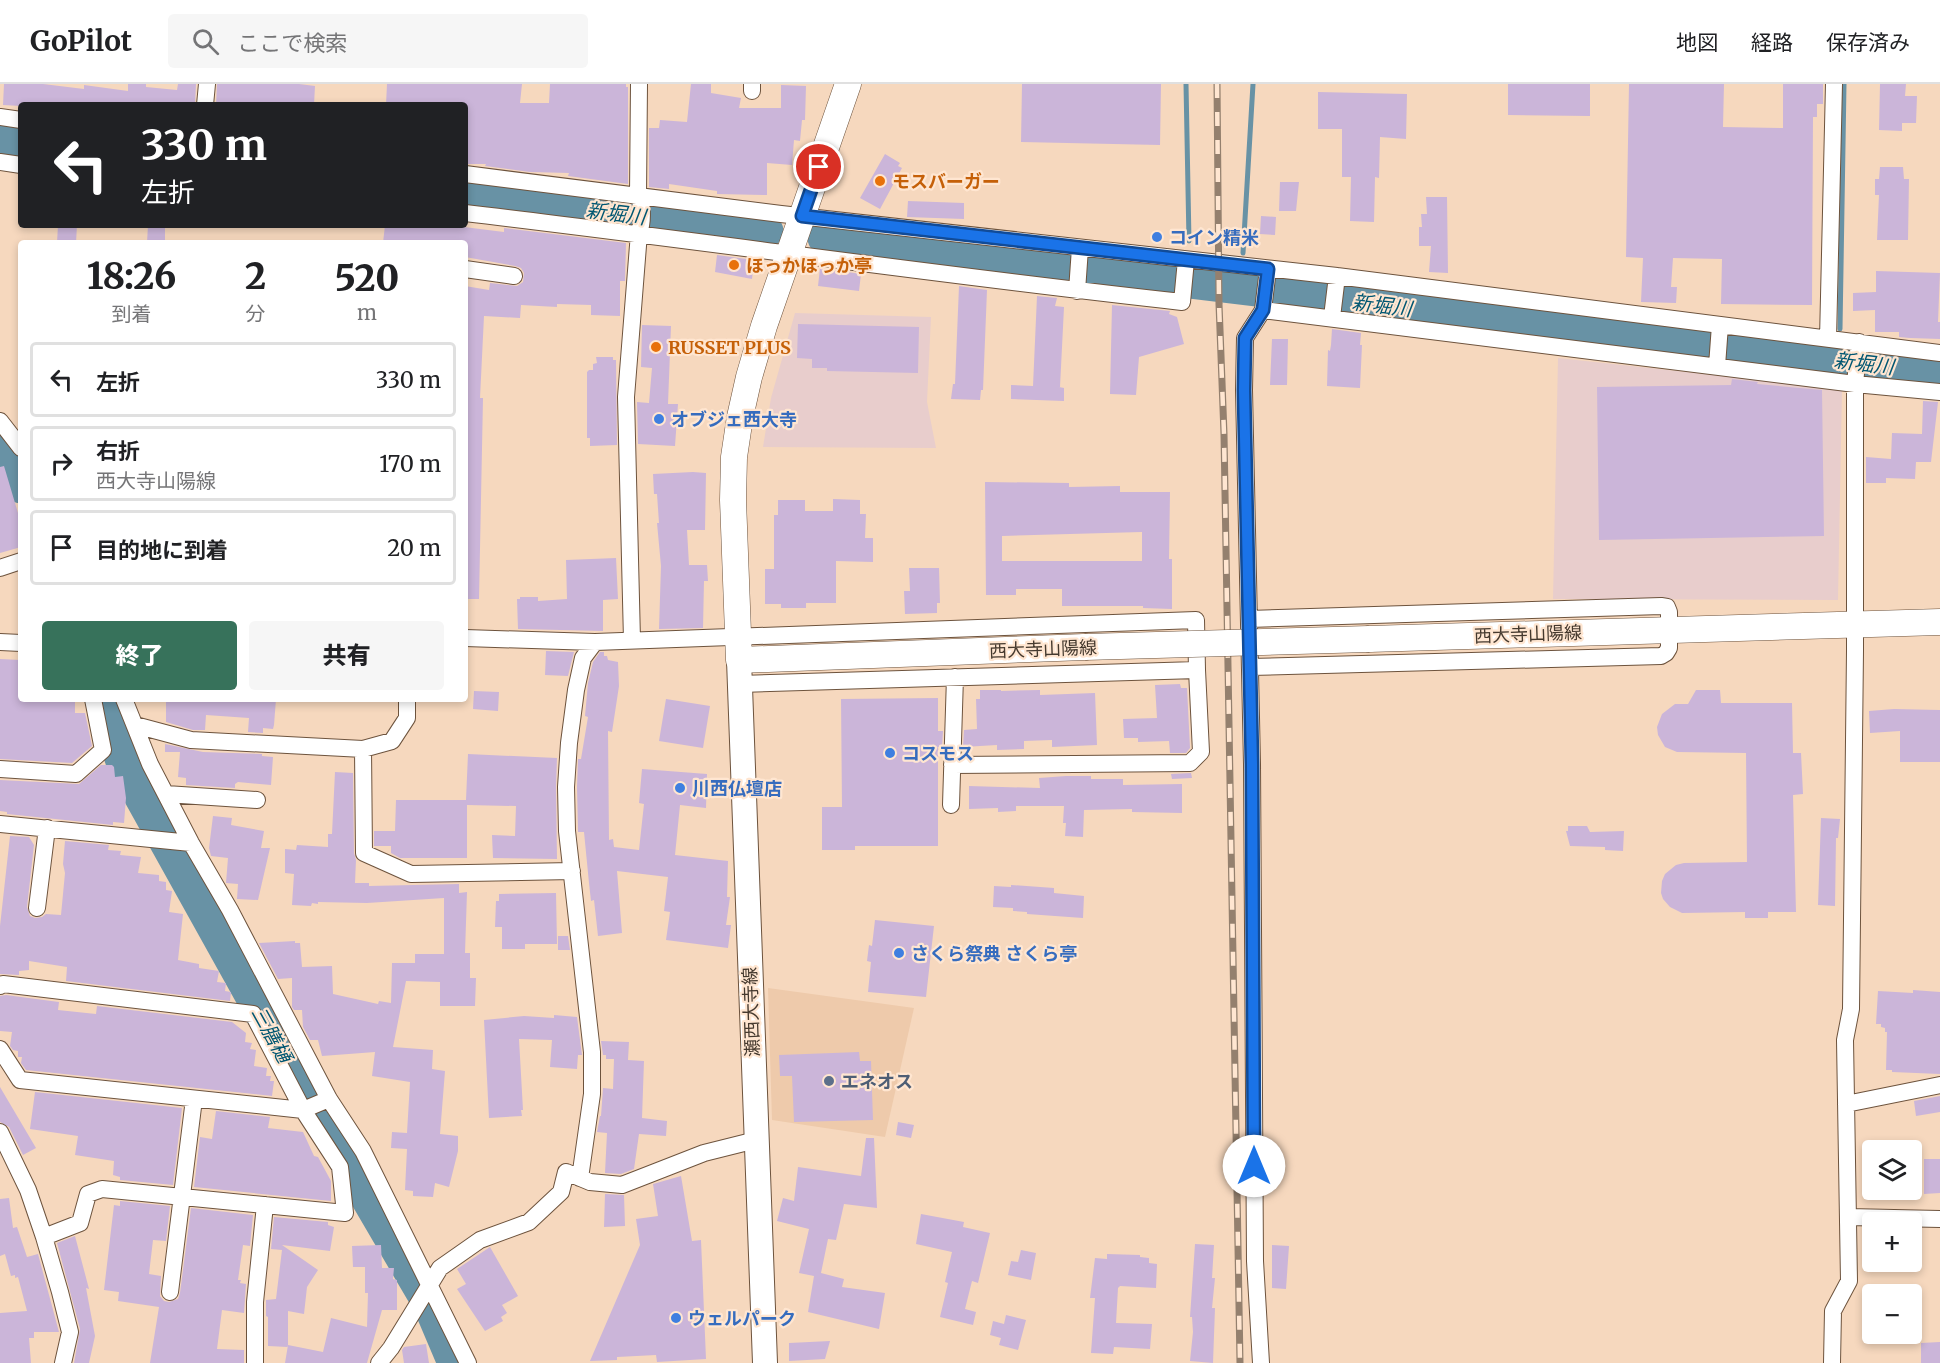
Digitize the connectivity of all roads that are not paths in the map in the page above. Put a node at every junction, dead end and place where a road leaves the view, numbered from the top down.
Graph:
1 (207, 84) edge
2 (639, 84) edge
3 (848, 84) edge
4 (1834, 84) edge
5 (205, 102) edge
6 (0, 117) edge
7 (18, 120) edge
8 (0, 162) edge
9 (18, 165) edge
10 (468, 174) edge
11 (640, 198) junction
12 (468, 213) edge
13 (802, 216) junction
14 (640, 231) junction
15 (1079, 252) junction
16 (789, 254) junction
17 (1186, 264) junction
18 (468, 269) edge
19 (1268, 273) junction
20 (514, 276) dead end
21 (1337, 280) junction
22 (1077, 287) junction
23 (1264, 308) junction
24 (1333, 314) junction
25 (1720, 329) junction
26 (1828, 339) junction
27 (1858, 347) junction
28 (1940, 353) edge
29 (1718, 363) junction
30 (1856, 379) junction
31 (1940, 393) edge
32 (0, 421) edge
33 (18, 444) edge
34 (18, 562) edge
35 (0, 568) edge
36 (1249, 619) junction
37 (1940, 622) edge
38 (1855, 624) junction
39 (1669, 629) junction
40 (468, 638) edge
41 (632, 639) junction
42 (0, 642) edge
43 (595, 642) junction
44 (18, 643) edge
45 (739, 660) junction
46 (1250, 667) junction
47 (1197, 670) junction
48 (955, 677) junction
49 (94, 702) edge
50 (125, 702) edge
51 (407, 702) edge
52 (135, 726) junction
53 (363, 748) junction
54 (952, 765) junction
55 (0, 769) edge
56 (166, 794) junction
57 (257, 800) dead end
58 (951, 805) dead end
59 (0, 824) edge
60 (47, 828) junction
61 (186, 842) junction
62 (572, 871) junction
63 (37, 908) dead end
64 (0, 986) edge
65 (0, 1049) edge
66 (1940, 1085) edge
67 (194, 1099) junction
68 (1846, 1104) junction
69 (316, 1105) junction
70 (0, 1132) edge
71 (756, 1140) junction
72 (580, 1178) junction
73 (183, 1197) junction
74 (265, 1205) junction
75 (1848, 1217) junction
76 (1940, 1219) edge
77 (44, 1237) junction
78 (426, 1291) junction
79 (170, 1292) dead end
80 (63, 1363) edge
81 (255, 1363) edge
82 (379, 1363) edge
83 (468, 1363) edge
84 (765, 1363) edge
85 (1261, 1363) edge
86 (1832, 1363) edge

1 - 5 street
2 - 11 street
3 - 13 main road
4 - 26 street
6 - 7 street
8 - 9 street
10 - 11 street
11 - 13 street
11 - 14 street
12 - 14 street
13 - 15 street
13 - 16 main road
14 - 16 street
14 - 41 street
15 - 17 street
15 - 22 street
16 - 22 street
16 - 45 main road
17 - 19 street
17 - 22 street
18 - 20 street
19 - 21 street
19 - 23 street
21 - 24 street
21 - 25 street
23 - 24 street
23 - 36 street
24 - 29 street
25 - 26 street
25 - 29 street
26 - 27 street
27 - 28 street
27 - 30 street
29 - 30 street
30 - 31 street
30 - 38 street
32 - 33 street
34 - 35 street
36 - 39 street
36 - 46 street
37 - 38 main road, 西大寺山陽線
38 - 39 main road, 西大寺山陽線
38 - 68 street
39 - 45 main road, 西大寺山陽線, bridge
39 - 46 street
40 - 43 street
41 - 43 street
41 - 45 street
42 - 44 street
43 - 62 street
45 - 47 street
45 - 48 street
45 - 71 main road, 瀬西大寺線
46 - 85 street
47 - 48 street
47 - 54 street
48 - 54 street
49 - 55 street
50 - 52 street
51 - 53 street
52 - 53 street
52 - 56 street
53 - 62 street
54 - 58 street
56 - 57 street
56 - 61 street
59 - 60 street
60 - 61 street
60 - 63 street
61 - 69 street
62 - 72 street
64 - 69 street
65 - 67 street
66 - 68 street
67 - 69 street
67 - 73 street
68 - 75 street
69 - 74 street
69 - 78 street
70 - 77 street
71 - 72 street
71 - 84 main road, 瀬西大寺線
72 - 78 street
73 - 74 street
73 - 77 street
73 - 79 street
74 - 81 street
75 - 76 street
75 - 86 street
77 - 80 street
78 - 82 street
78 - 83 street

